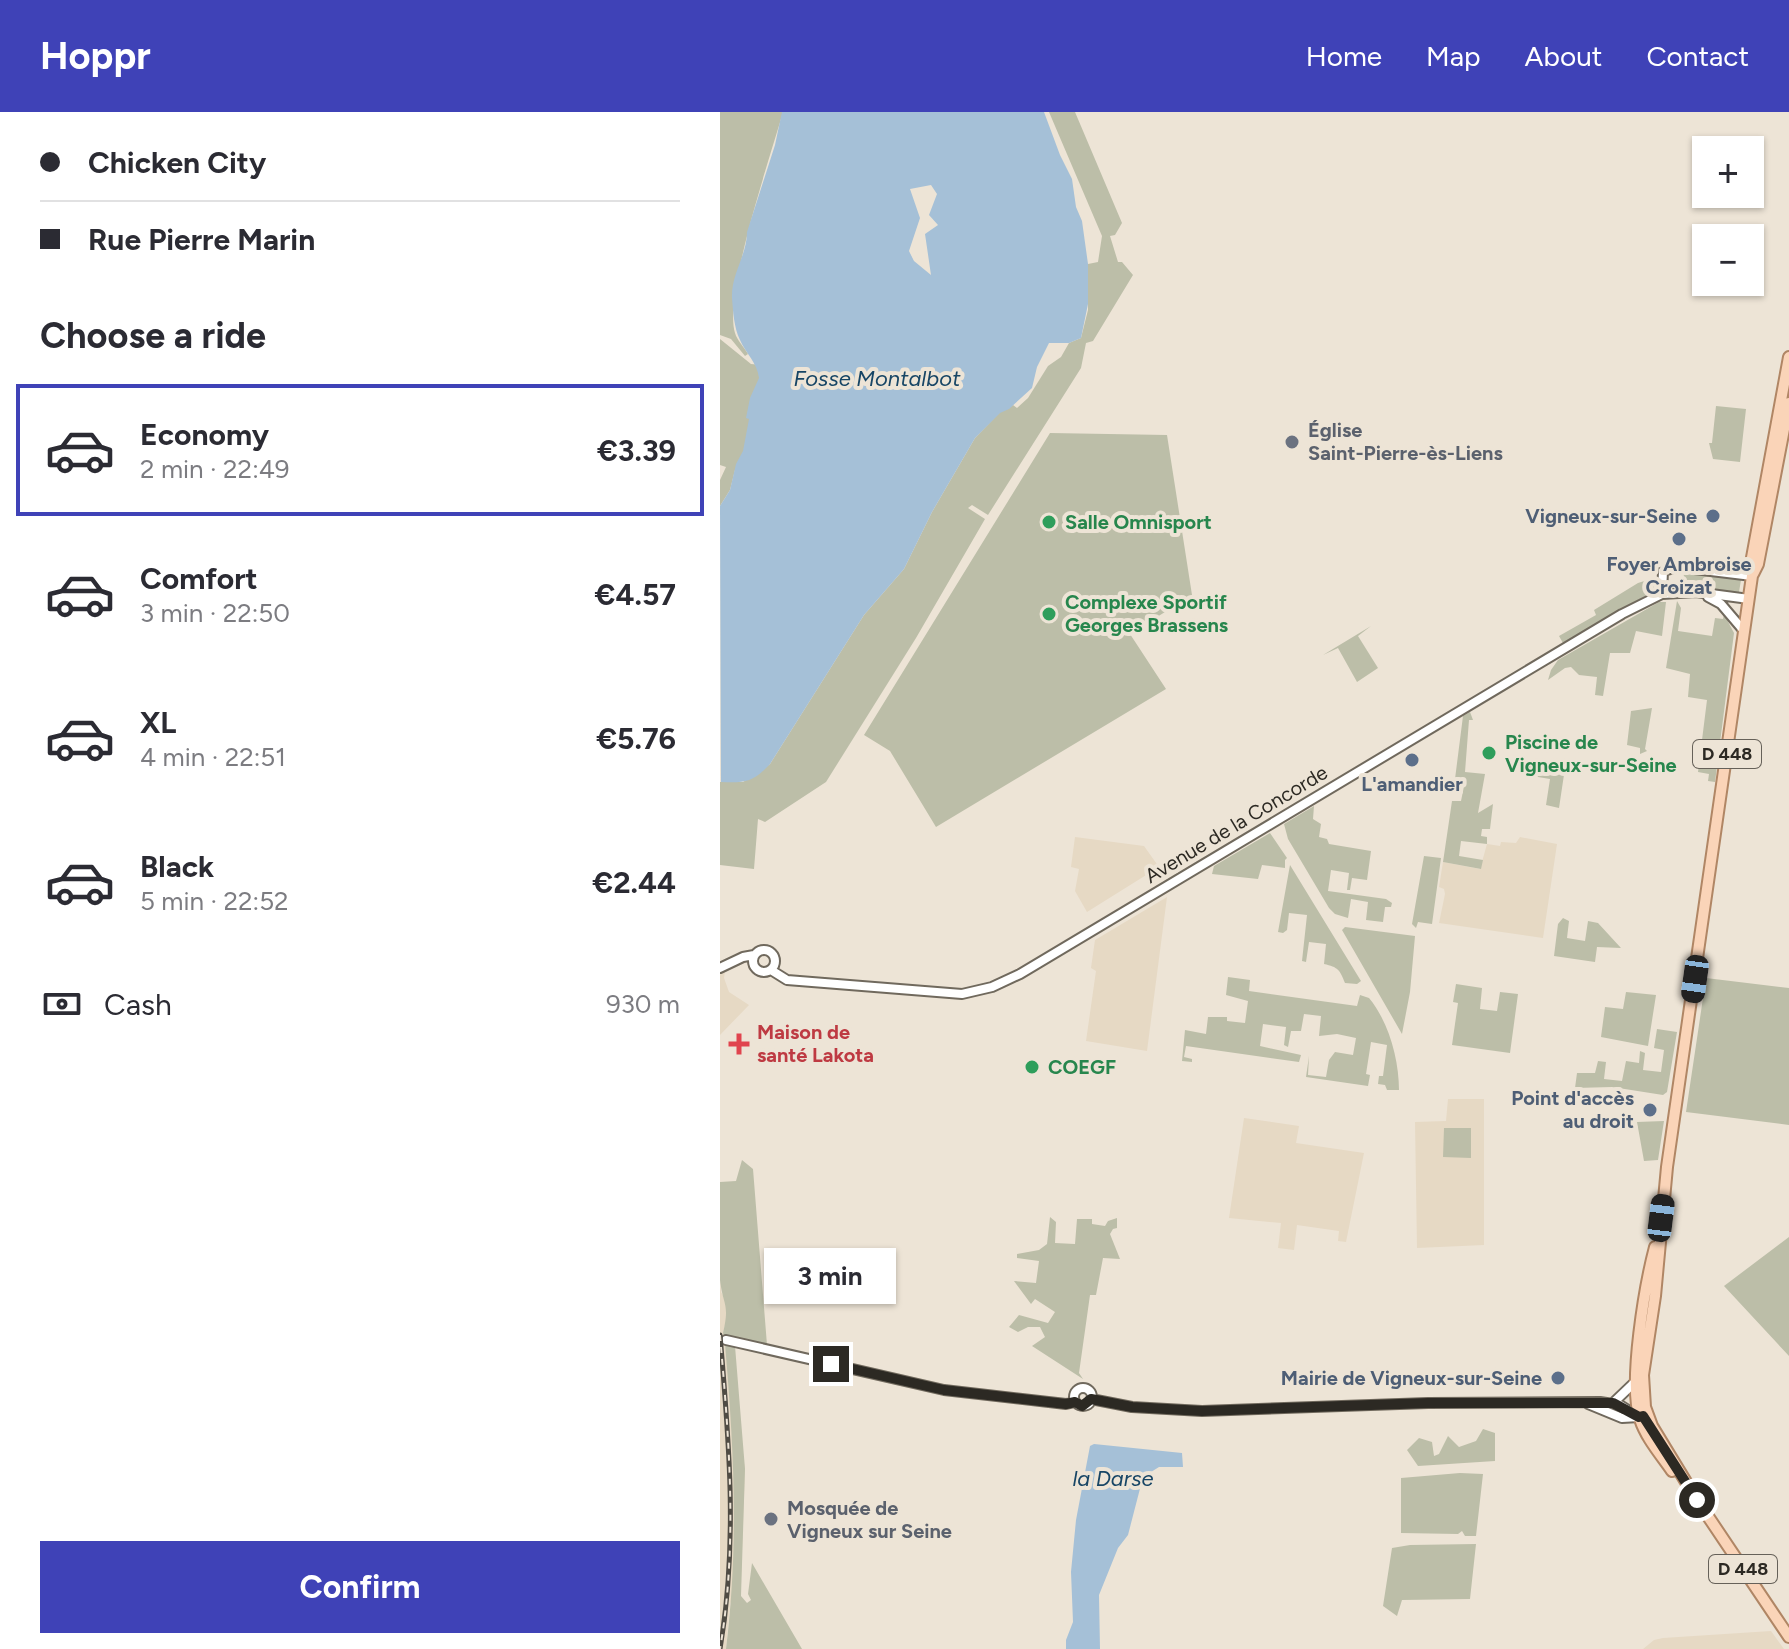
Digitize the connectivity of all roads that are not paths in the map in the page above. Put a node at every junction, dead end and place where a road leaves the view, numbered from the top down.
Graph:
1 (1789, 357) edge
2 (1789, 403) edge
3 (1752, 576) junction
4 (1696, 592) junction
5 (1662, 594) junction
6 (1749, 599) junction
7 (1744, 631) junction
8 (754, 955) junction
9 (720, 968) edge
10 (771, 970) junction
11 (1659, 1234) junction
12 (726, 1340) dead end
13 (1645, 1360) junction
14 (1635, 1382) junction
15 (1091, 1399) junction
16 (1075, 1402) junction
17 (1613, 1403) junction
18 (1588, 1404) junction
19 (1643, 1416) junction
20 (1697, 1500) junction
21 (1789, 1637) edge

1 - 3 main road, D 448
2 - 3 main road, D 448
3 - 5 street
3 - 6 main road, D 448
4 - 5 street, Avenue de la Concorde
4 - 6 street, Avenue de la Concorde
4 - 7 street
5 - 10 street, Avenue de la Concorde
6 - 7 main road, D 448
7 - 11 main road, D 448
8 - 9 street
8 - 10 street
8 - 10 street
11 - 13 main road, D 448
11 - 13 main road, D 448
12 - 16 street
13 - 14 main road, D 448
13 - 19 main road, D 448
14 - 17 street
14 - 19 main road, D 448
15 - 16 street
15 - 16 street
15 - 18 street
17 - 18 street
17 - 19 street
18 - 19 street
19 - 20 main road, D 448
19 - 20 main road, D 448
20 - 21 main road, D 448

